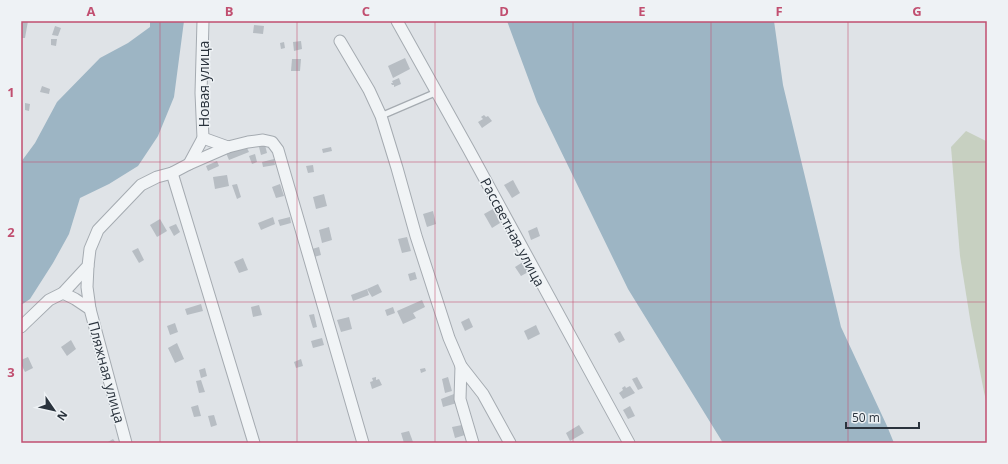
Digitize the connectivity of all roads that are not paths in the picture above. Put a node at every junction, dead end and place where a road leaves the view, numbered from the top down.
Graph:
1 (203, 21) edge
2 (397, 21) edge
3 (340, 41) dead end
4 (437, 92) junction
5 (381, 116) junction
6 (203, 138) junction
7 (228, 147) junction
8 (189, 164) junction
9 (172, 173) junction
10 (88, 266) junction
11 (63, 293) junction
12 (90, 309) junction
13 (21, 327) edge
14 (461, 366) junction
15 (126, 443) edge
16 (254, 443) edge
17 (362, 443) edge
18 (473, 443) edge
19 (510, 443) edge
20 (629, 443) edge

1 - 6 street, Новая улица
2 - 4 street, Рассветная улица
3 - 5 street
4 - 5 lane
4 - 20 street, Рассветная улица
5 - 14 street
6 - 7 street
6 - 8 street, Новая улица
7 - 8 street
7 - 17 street
8 - 9 street
9 - 10 street
9 - 16 street
10 - 11 street
10 - 12 street
11 - 12 street, Пляжная улица
11 - 13 street
12 - 15 street, Пляжная улица
14 - 18 street
14 - 19 street

